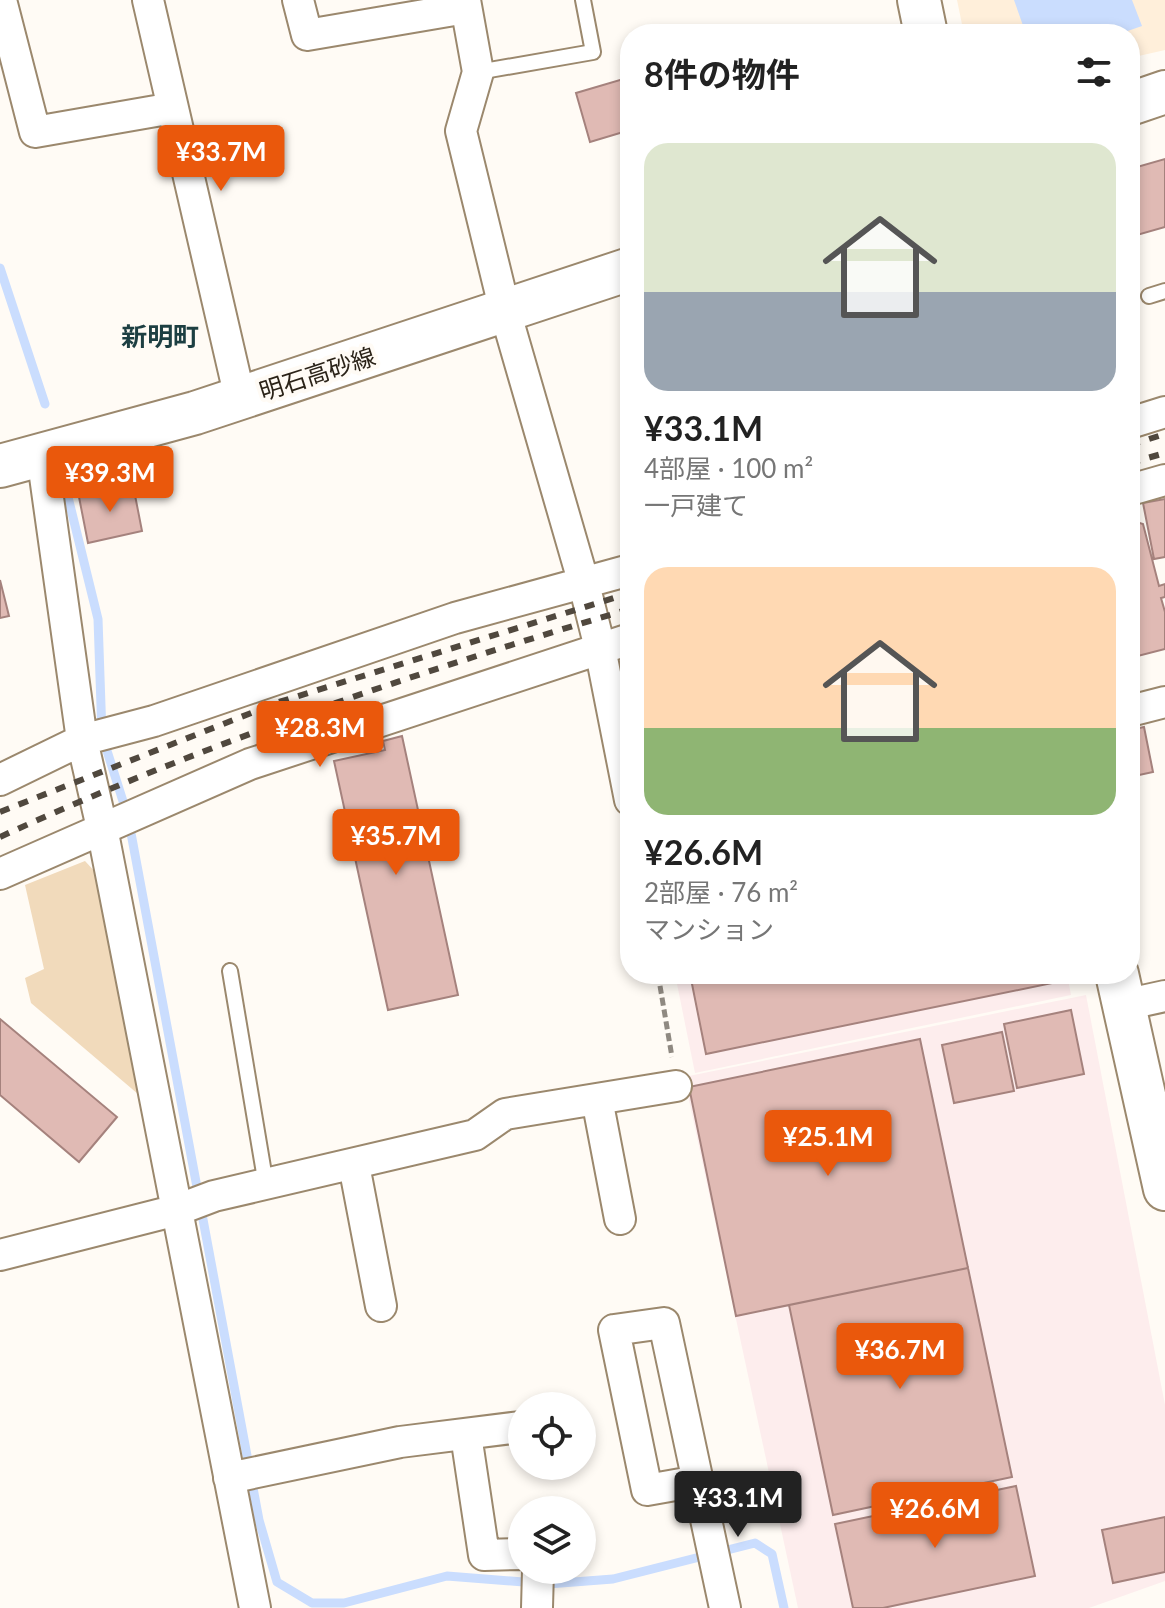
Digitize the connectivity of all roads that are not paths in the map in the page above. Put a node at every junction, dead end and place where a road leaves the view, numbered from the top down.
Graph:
1 (1, 0) edge
2 (148, 0) edge
3 (298, 0) edge
4 (583, 0) edge
5 (919, 0) edge
6 (465, 4) edge
7 (924, 24) edge
8 (478, 72) junction
9 (1165, 92) edge
10 (1140, 101) edge
11 (173, 108) junction
12 (620, 272) edge
13 (1165, 291) edge
14 (1149, 296) dead end
15 (505, 311) junction
16 (240, 398) junction
17 (1165, 412) edge
18 (1140, 420) edge
19 (42, 455) junction
20 (0, 466) edge
21 (1165, 480) edge
22 (1140, 487) edge
23 (620, 573) edge
24 (584, 584) junction
25 (620, 642) edge
26 (600, 648) junction
27 (1165, 702) edge
28 (1140, 708) edge
29 (82, 740) junction
30 (620, 749) edge
31 (0, 780) edge
32 (102, 828) junction
33 (0, 874) edge
34 (230, 971) dead end
35 (1121, 989) edge
36 (1165, 996) edge
37 (676, 1086) road end
38 (597, 1099) junction
39 (354, 1165) junction
40 (266, 1185) junction
41 (1165, 1189) edge
42 (177, 1210) junction
43 (620, 1219) dead end
44 (0, 1255) edge
45 (381, 1306) dead end
46 (508, 1429) edge
47 (466, 1435) junction
48 (229, 1478) junction
49 (698, 1481) junction
50 (508, 1554) edge
51 (537, 1584) edge
52 (536, 1604) edge
53 (255, 1608) edge
54 (725, 1608) edge

1 - 11 street
2 - 11 street
3 - 6 street
4 - 8 lane
5 - 7 main road
6 - 8 street
8 - 15 street
9 - 10 main road
11 - 16 street
12 - 15 main road, 明石高砂線
13 - 14 lane
15 - 16 main road, 明石高砂線
15 - 24 street
16 - 19 main road, 明石高砂線
17 - 18 street
19 - 20 main road, 明石高砂線
19 - 29 street
21 - 22 street
23 - 24 street
24 - 26 street
24 - 29 street
25 - 26 street
26 - 30 street
26 - 32 street
27 - 28 street
29 - 31 street
29 - 32 street
32 - 33 street
32 - 42 street
34 - 40 lane
35 - 36 street
35 - 41 main road
37 - 38 street
38 - 39 street
38 - 43 street
39 - 40 street
39 - 45 street
40 - 42 street
42 - 44 street
42 - 48 street
46 - 47 street
47 - 48 street
47 - 50 street
48 - 53 street
49 - 49 street
49 - 54 street
51 - 52 street

